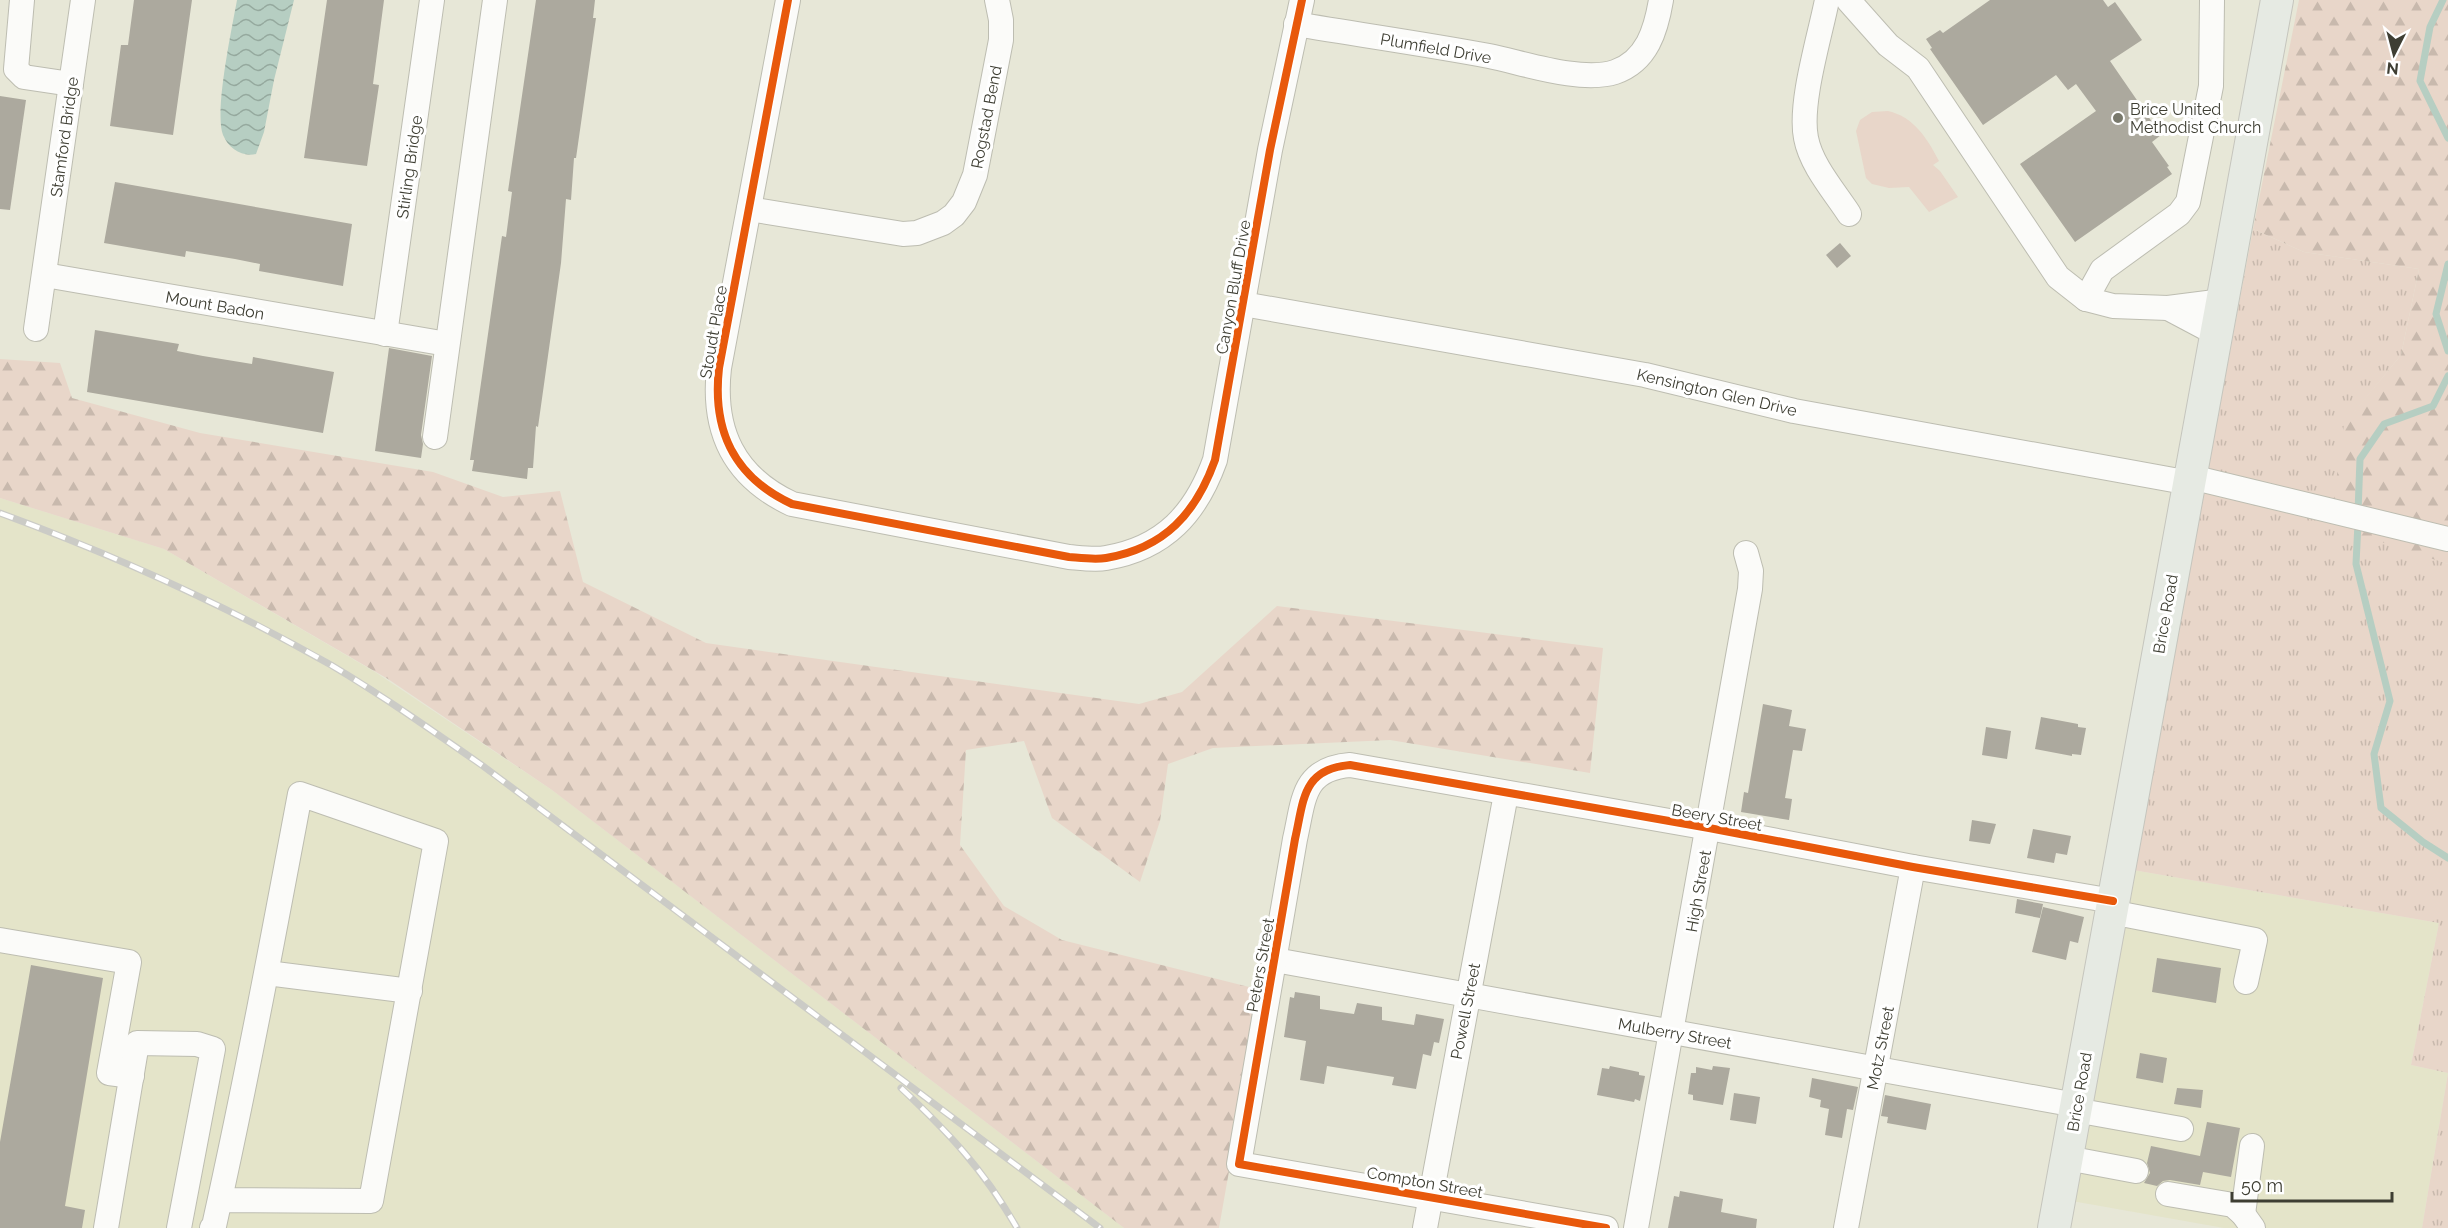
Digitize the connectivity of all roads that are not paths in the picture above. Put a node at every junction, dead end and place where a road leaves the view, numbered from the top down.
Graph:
1 (22, 0) edge
2 (83, 0) edge
3 (432, 0) edge
4 (495, 0) edge
5 (788, 0) edge
6 (997, 0) edge
7 (1302, 0) edge
8 (1661, 0) edge
9 (1827, 0) edge
10 (1848, 0) edge
11 (2212, 0) edge
12 (2277, 0) edge
13 (1296, 24) junction
14 (71, 84) junction
15 (749, 209) junction
16 (1849, 214) dead end
17 (45, 275) junction
18 (2086, 299) junction
19 (2223, 301) junction
20 (1243, 304) junction
21 (2168, 308) junction
22 (36, 329) dead end
23 (385, 334) junction
24 (2217, 334) junction
25 (447, 344) junction
26 (435, 437) dead end
27 (2191, 480) junction
28 (2448, 539) edge
29 (1140, 549) joint
30 (1746, 554) dead end
31 (1318, 774) joint
32 (1506, 794) junction
33 (1709, 828) junction
34 (1914, 867) junction
35 (2112, 906) junction
36 (0, 939) edge
37 (1275, 960) junction
38 (267, 973) junction
39 (2246, 982) dead end
40 (410, 992) junction
41 (1468, 995) junction
42 (1672, 1033) junction
43 (1876, 1068) junction
44 (132, 1076) junction
45 (2076, 1107) junction
46 (2181, 1130) dead end
47 (2252, 1146) dead end
48 (2067, 1158) junction
49 (1239, 1164) joint
50 (2136, 1172) dead end
51 (2168, 1194) dead end
52 (1431, 1196) junction
53 (220, 1200) junction
54 (2248, 1221) edge
55 (106, 1228) edge
56 (179, 1228) edge
57 (212, 1228) edge
58 (1425, 1228) edge
59 (1606, 1228) edge
60 (1636, 1228) edge
61 (1846, 1228) edge
62 (2054, 1228) edge

1 - 14 street
2 - 14 street, Stamford Bridge
3 - 23 street, Stirling Bridge
4 - 25 street
5 - 15 street, Stoudt Place
6 - 15 street, Rogstad Bend
7 - 13 street, Canyon Bluff Drive
8 - 13 street, Plumfield Drive
9 - 16 street
10 - 18 street
11 - 18 street
12 - 19 main road, Brice Road
13 - 20 street, Canyon Bluff Drive
14 - 17 street, Stamford Bridge
15 - 29 street, Stoudt Place
17 - 22 street, Stamford Bridge
17 - 23 street, Mount Badon
18 - 21 street
19 - 21 street
19 - 24 main road, Brice Road
20 - 27 street, Kensington Glen Drive
20 - 29 street, Canyon Bluff Drive
21 - 24 street
23 - 25 street, Mount Badon
24 - 27 main road, Brice Road
25 - 26 street
27 - 28 street, Kensington Glen Drive
27 - 35 main road, Brice Road
30 - 33 street, High Street
31 - 32 street, Beery Street
31 - 37 street, Peters Street
32 - 33 street, Beery Street
32 - 41 street, Powell Street
33 - 34 street, Beery Street
33 - 42 street, High Street
34 - 35 street, Beery Street
34 - 43 street, Motz Street
35 - 39 street, Beery Street
35 - 45 main road, Brice Road
36 - 44 street
37 - 41 street, Mulberry Street
37 - 49 street, Peters Street
38 - 40 street
38 - 40 street
38 - 53 street
40 - 53 street
41 - 42 street, Mulberry Street
41 - 52 street, Powell Street
42 - 43 street, Mulberry Street
42 - 60 street, High Street
43 - 45 street, Mulberry Street
43 - 61 street, Motz Street
44 - 55 street
44 - 56 street
45 - 46 street, Mulberry Street
45 - 48 main road, Brice Road
47 - 54 street
48 - 50 street
48 - 62 main road, Brice Road
49 - 52 street, Compton Street
51 - 54 street
52 - 58 street, Powell Street
52 - 59 street, Compton Street
53 - 57 street

